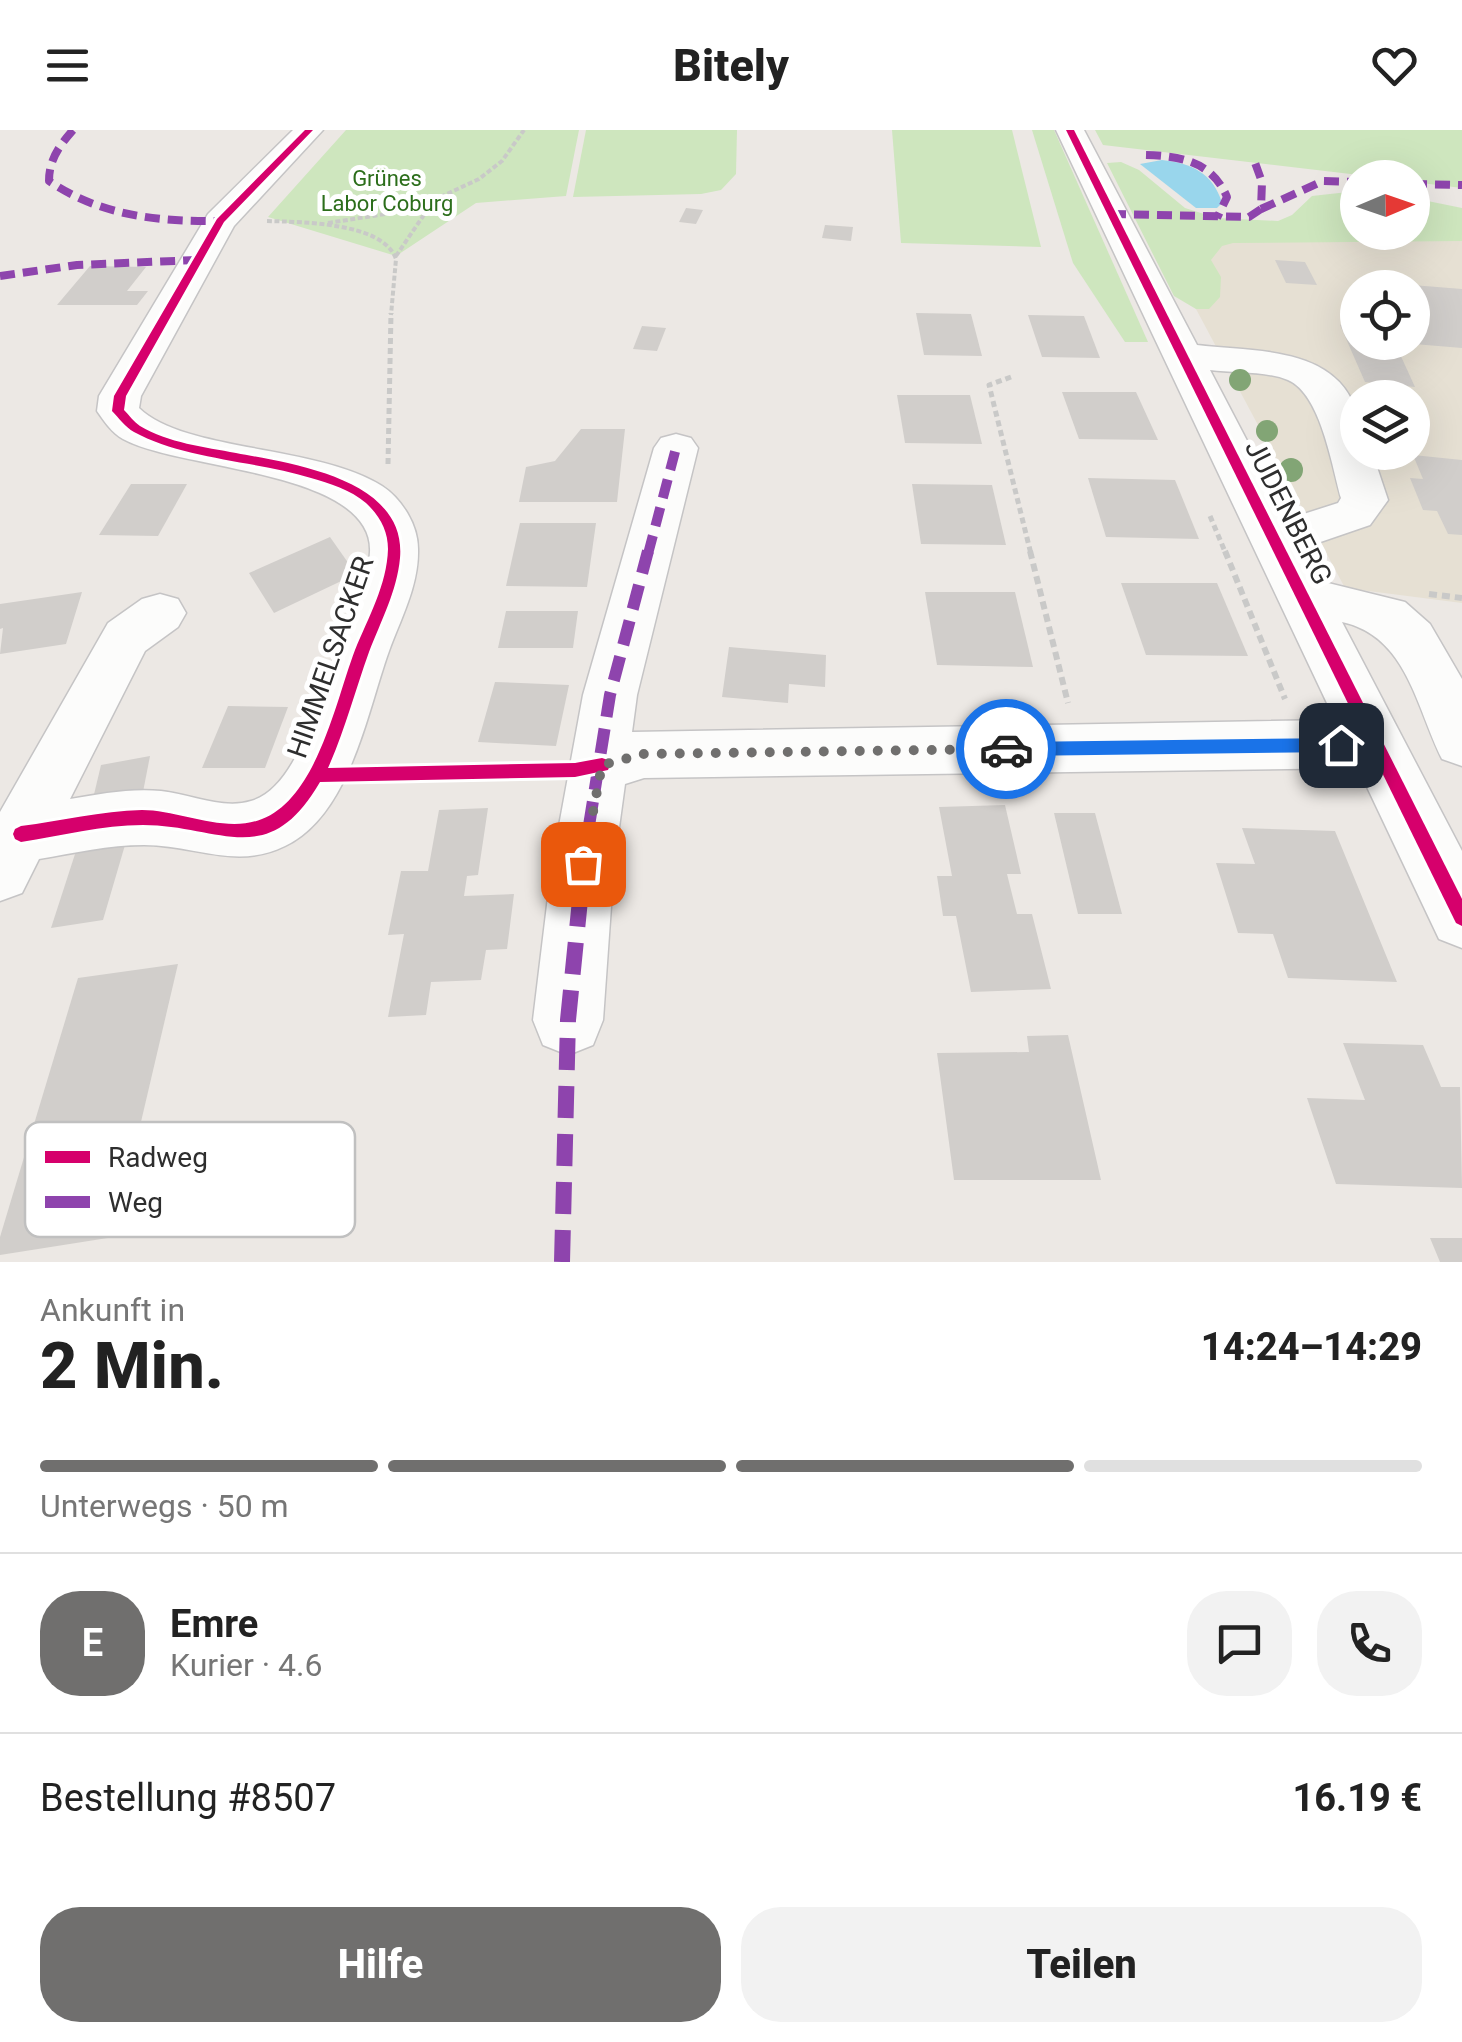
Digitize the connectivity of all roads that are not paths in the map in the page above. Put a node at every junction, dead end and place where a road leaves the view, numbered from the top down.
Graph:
1 (309, 130) edge
2 (1070, 130) edge
3 (1181, 355) junction
4 (676, 448) dead end
5 (1276, 540) junction
6 (1303, 596) junction
7 (160, 613) dead end
8 (1462, 742) edge
9 (1377, 744) junction
10 (602, 765) junction
11 (10, 853) edge
12 (1462, 917) edge
13 (568, 1020) dead end

1 - 11 street, HIMMELSACKER
2 - 3 street, JUDENBERG
3 - 5 street, JUDENBERG
3 - 5 street
4 - 10 street
5 - 6 street, JUDENBERG
6 - 8 street, JUDENBERG
6 - 9 street, JUDENBERG
7 - 11 street, HIMMELSACKER
9 - 10 street
9 - 12 street, JUDENBERG
10 - 13 street

